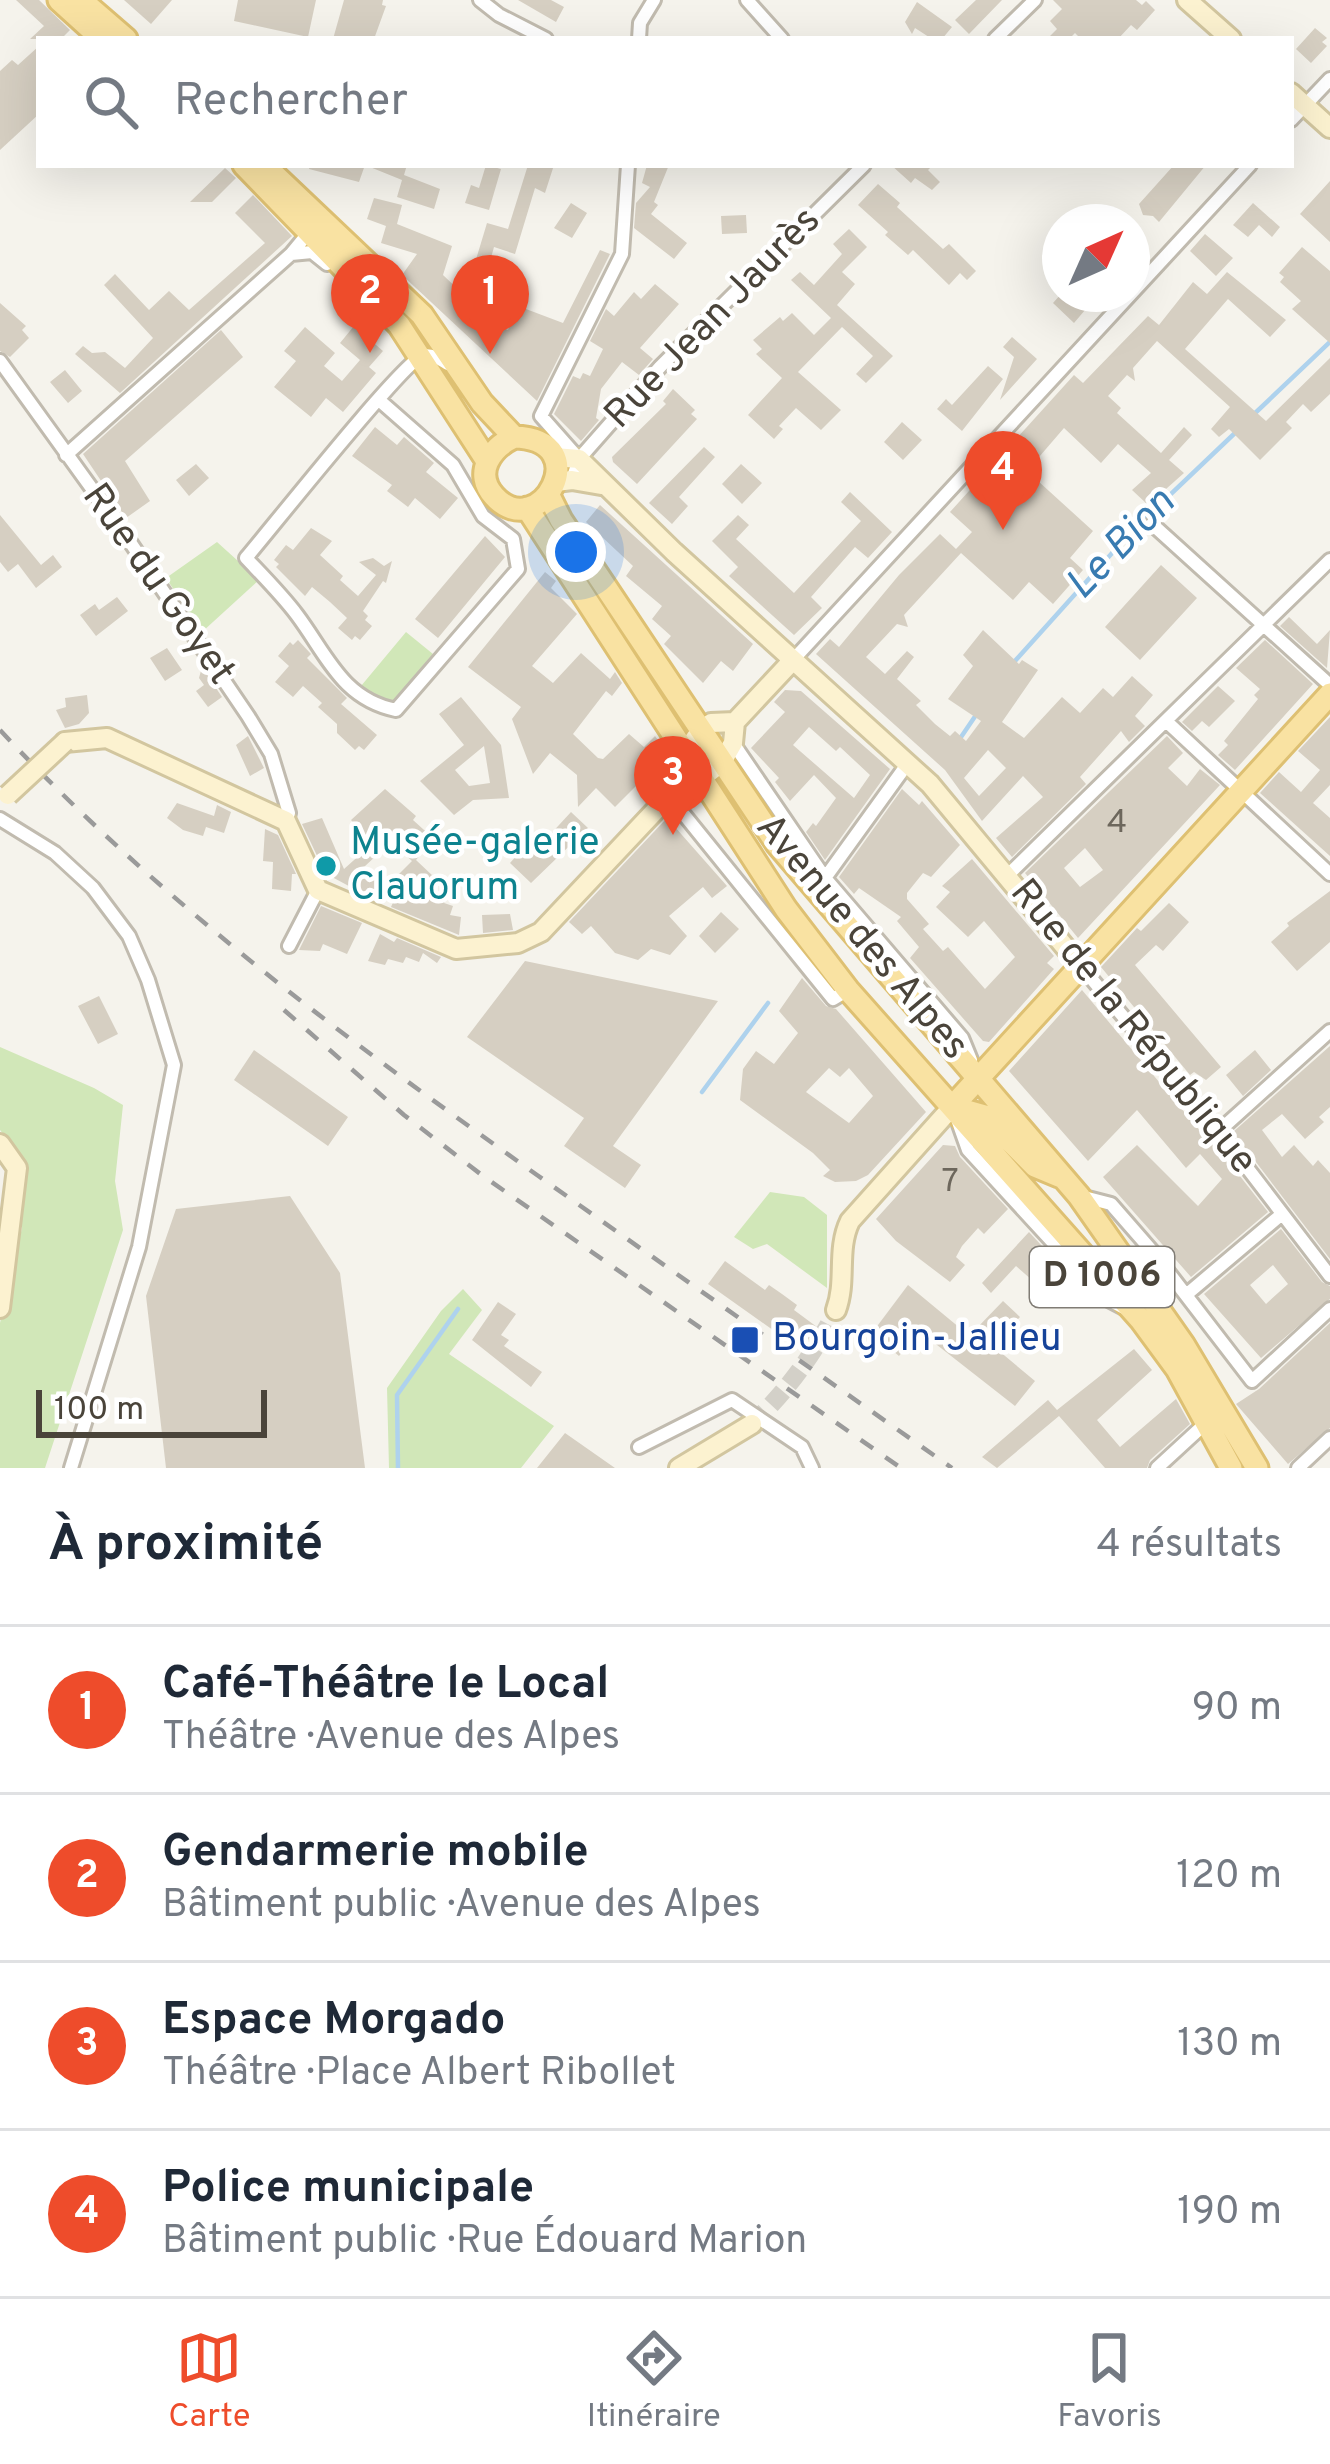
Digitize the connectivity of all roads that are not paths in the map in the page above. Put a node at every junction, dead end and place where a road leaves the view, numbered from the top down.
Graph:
1 (59, 0) edge
2 (81, 0) edge
3 (480, 0) edge
4 (654, 0) edge
5 (747, 0) edge
6 (1035, 0) edge
7 (1187, 0) edge
8 (99, 36) edge
9 (123, 36) edge
10 (540, 36) edge
11 (638, 36) edge
12 (779, 36) edge
13 (997, 36) edge
14 (1228, 36) edge
15 (1330, 79) edge
16 (1298, 99) edge
17 (1330, 128) edge
18 (247, 168) edge
19 (267, 168) edge
20 (628, 168) edge
21 (861, 168) edge
22 (1247, 168) edge
23 (314, 236) junction
24 (291, 254) junction
25 (375, 268) junction
26 (385, 308) junction
27 (422, 356) junction
28 (0, 361) edge
29 (472, 390) junction
30 (379, 400) junction
31 (514, 437) junction
32 (66, 455) junction
33 (554, 457) junction
34 (579, 459) junction
35 (487, 461) junction
36 (601, 485) junction
37 (559, 486) junction
38 (527, 508) junction
39 (1152, 524) dead end
40 (1330, 560) edge
41 (1263, 626) junction
42 (793, 660) junction
43 (1330, 689) edge
44 (1166, 721) junction
45 (735, 722) junction
46 (701, 730) junction
47 (686, 751) junction
48 (728, 752) junction
49 (908, 763) junction
50 (702, 778) junction
51 (1240, 791) junction
52 (671, 792) junction
53 (4, 799) edge
54 (0, 819) edge
55 (286, 821) junction
56 (1330, 874) edge
57 (1007, 876) junction
58 (824, 878) junction
59 (318, 890) junction
60 (289, 946) dead end
61 (1081, 965) junction
62 (848, 990) junction
63 (1330, 1031) edge
64 (978, 1078) junction
65 (952, 1107) junction
66 (1219, 1131) junction
67 (0, 1144) edge
68 (1064, 1178) junction
69 (1079, 1196) junction
70 (1282, 1214) junction
71 (1330, 1276) edge
72 (1186, 1295) junction
73 (0, 1307) edge
74 (1330, 1309) edge
75 (836, 1310) tunnel mouth
76 (1208, 1421) junction
77 (752, 1424) tunnel mouth
78 (1330, 1438) edge
79 (639, 1447) dead end
80 (1229, 1466) edge
81 (71, 1468) edge
82 (679, 1468) edge
83 (812, 1468) edge
84 (1157, 1468) edge
85 (1257, 1468) edge
86 (1298, 1468) edge

1 - 8 main road
2 - 9 main road
3 - 10 street
4 - 11 street
5 - 12 street
6 - 13 street
7 - 14 street
15 - 16 street
16 - 17 street
18 - 23 main road, Avenue des Alpes
19 - 25 main road
20 - 34 street
21 - 34 street, Rue Jean Jaurès
22 - 42 street
23 - 24 street
23 - 25 street
23 - 26 main road, Avenue des Alpes
24 - 26 street
24 - 32 street
25 - 29 main road
26 - 27 main road, Avenue des Alpes
27 - 29 street
27 - 30 street
27 - 35 main road, Avenue des Alpes
28 - 32 street, Rue du Goyet
29 - 31 main road
30 - 30 street
31 - 33 main road
31 - 35 main road
32 - 55 street, Rue du Goyet
33 - 34 street
33 - 37 main road, Avenue des Alpes
34 - 36 street, Rue de la République
34 - 37 street, Rue Jean Jaurès
35 - 38 main road, Avenue des Alpes
36 - 37 street
36 - 42 street, Rue de la République
37 - 38 main road
37 - 46 main road, Avenue des Alpes / D 1006
38 - 47 main road, Avenue des Alpes / D 1006
39 - 41 street
40 - 41 street
41 - 43 street
41 - 44 street
42 - 45 street
42 - 49 street, Rue de la République
43 - 51 main road
44 - 51 street
44 - 57 street
45 - 46 street
45 - 48 street
46 - 47 street
46 - 48 main road, Avenue des Alpes / D 1006
47 - 50 main road, Avenue des Alpes / D 1006
47 - 52 street
48 - 50 street
48 - 58 street, Avenue des Alpes
48 - 64 main road, Avenue des Alpes / D 1006
49 - 57 street, Rue de la République
49 - 58 street
50 - 52 street
50 - 62 main road, Avenue des Alpes / D 1006
51 - 56 street
51 - 61 main road
52 - 59 street
52 - 62 street
53 - 55 street, bridge
54 - 81 street
55 - 59 street
57 - 61 street, Rue de la République
58 - 64 street, Avenue des Alpes
59 - 60 street
61 - 64 main road
61 - 66 street, Rue de la République
62 - 65 main road, Avenue des Alpes / D 1006
63 - 66 street
64 - 65 main road
64 - 68 main road, Avenue des Alpes / D 1006
65 - 68 main road, Avenue des Alpes / D 1006
65 - 75 street
65 - 76 main road, Avenue des Alpes / D 1006
66 - 70 street, Rue de la République
67 - 73 street
68 - 69 main road, Avenue des Alpes / D 1006
69 - 72 street, Avenue des Alpes
69 - 85 main road, Avenue des Alpes / D 1006
70 - 71 street, Rue de la République
70 - 72 street
72 - 74 street, Avenue des Alpes
76 - 80 main road, Avenue des Alpes / D 1006
76 - 84 street
77 - 82 street
78 - 86 street
79 - 83 street

